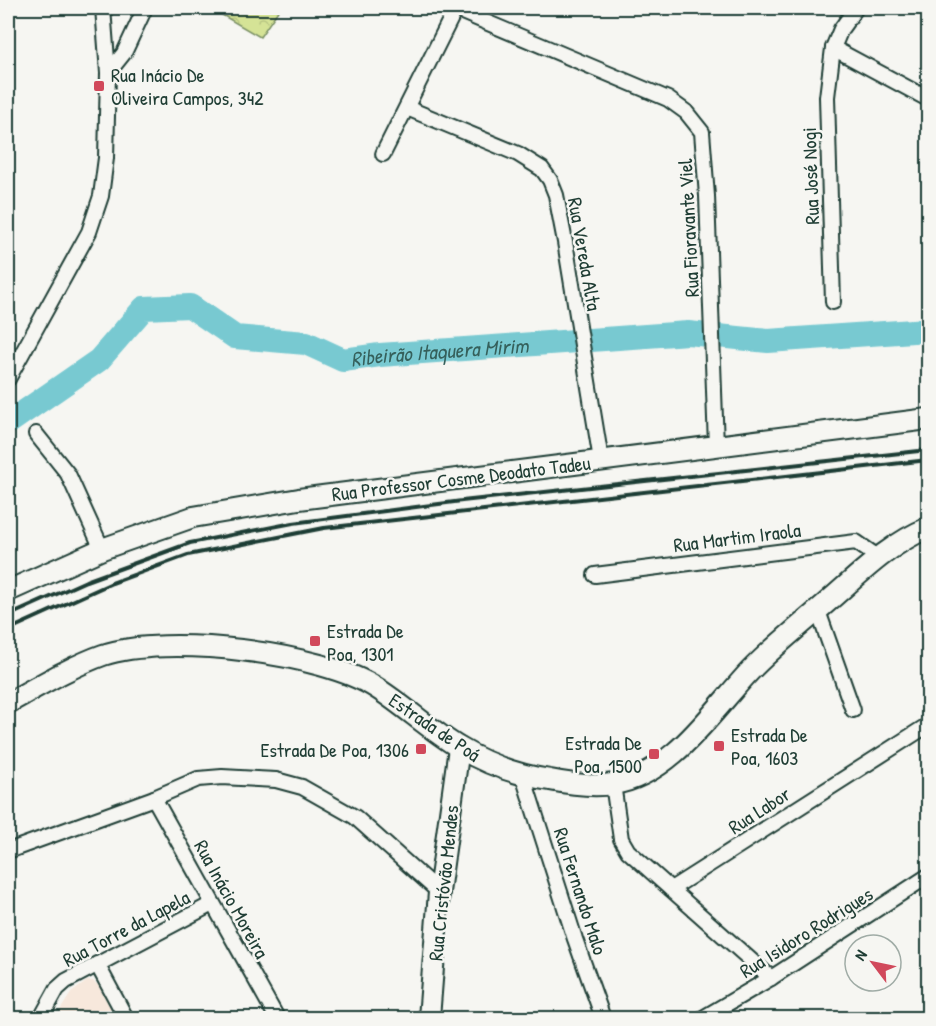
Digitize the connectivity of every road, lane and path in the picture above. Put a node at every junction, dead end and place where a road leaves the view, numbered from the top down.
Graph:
1 (103, 8) edge
2 (146, 8) edge
3 (455, 8) edge
4 (856, 8) edge
5 (833, 48) junction
6 (108, 73) junction
7 (928, 99) edge
8 (407, 108) junction
9 (383, 154) dead end
10 (833, 302) dead end
11 (8, 379) edge
12 (928, 419) edge
13 (36, 434) dead end
14 (716, 446) junction
15 (601, 460) junction
16 (928, 528) edge
17 (102, 549) junction
18 (879, 558) junction
19 (595, 575) dead end
20 (8, 591) edge
21 (818, 610) junction
22 (8, 703) edge
23 (853, 710) dead end
24 (928, 725) edge
25 (459, 748) junction
26 (523, 776) junction
27 (613, 784) junction
28 (154, 798) junction
29 (8, 851) edge
30 (928, 876) edge
31 (671, 889) junction
32 (439, 892) junction
33 (212, 904) junction
34 (98, 964) junction
35 (771, 978) junction
36 (41, 1018) edge
37 (126, 1018) edge
38 (277, 1018) edge
39 (429, 1018) edge
40 (603, 1018) edge
41 (703, 1018) edge

1 - 6 street
2 - 6 street
3 - 8 street
3 - 14 street, Rua Fioravante Viel
4 - 5 street, Rua José Nogi
5 - 7 street
5 - 10 street, Rua José Nogi
6 - 11 street
8 - 9 street
8 - 15 street, Rua Vereda Alta
12 - 14 main road, Rua Professor Cosme Deodato Tadeu
13 - 17 street
14 - 15 main road, Rua Professor Cosme Deodato Tadeu
15 - 17 main road, Rua Professor Cosme Deodato Tadeu
16 - 18 main road, Estrada de Poá
17 - 20 main road, Rua Professor Cosme Deodato Tadeu
18 - 19 street, Rua Martim Iraola
18 - 21 main road, Estrada de Poá
21 - 23 street
21 - 27 main road, Estrada de Poá
22 - 25 main road, Estrada de Poá
24 - 31 street, Rua Labor
25 - 26 main road, Estrada de Poá
25 - 32 main road, Rua Cristóvão Mendes
26 - 27 main road, Estrada de Poá
26 - 40 street, Rua Fernando Malo
27 - 31 street
28 - 29 street
28 - 32 street
28 - 33 street, Rua Inácio Moreira
30 - 35 street, Rua Isidoro Rodrigues
31 - 35 street
32 - 39 main road, Rua Cristóvão Mendes
33 - 34 street, Rua Torre da Lapela
33 - 38 street, Rua Inácio Moreira
34 - 36 street, Rua Torre da Lapela
34 - 37 street
35 - 41 street, Rua Isidoro Rodrigues

